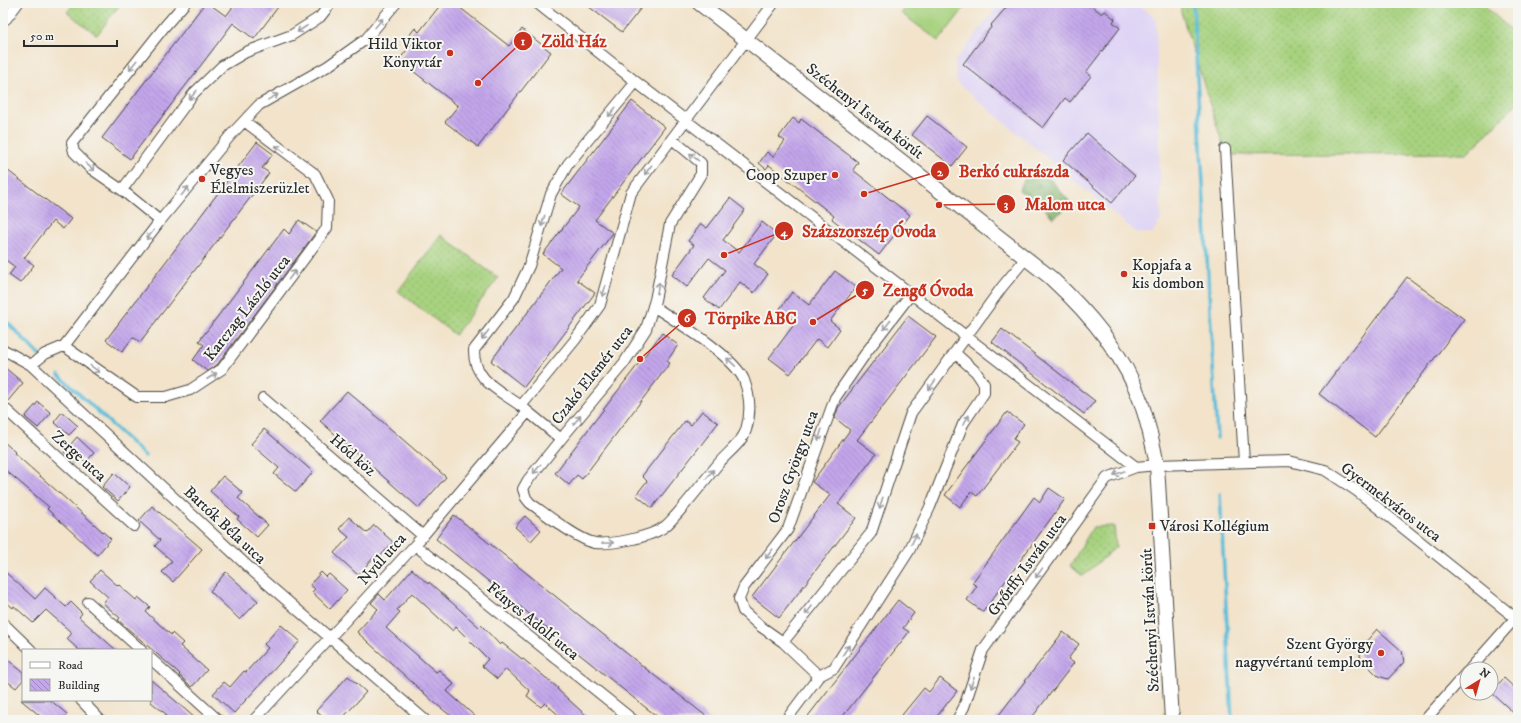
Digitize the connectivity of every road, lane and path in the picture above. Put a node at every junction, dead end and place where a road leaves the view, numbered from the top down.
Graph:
1 (18, 3) edge
2 (185, 3) edge
3 (330, 3) edge
4 (396, 3) edge
5 (537, 3) edge
6 (699, 3) edge
7 (774, 3) edge
8 (3, 19) edge
9 (746, 40) junction
10 (636, 82) junction
11 (244, 121) junction
12 (686, 121) junction
13 (672, 139) junction
14 (1225, 149) dead end
15 (122, 190) junction
16 (160, 221) junction
17 (1026, 258) junction
18 (911, 294) junction
19 (653, 306) junction
20 (967, 337) junction
21 (64, 346) junction
22 (4, 352) edge
23 (955, 353) junction
24 (32, 365) junction
25 (263, 398) dead end
26 (3, 407) edge
27 (524, 409) junction
28 (561, 439) junction
29 (1244, 462) junction
30 (1157, 465) junction
31 (1136, 468) junction
32 (134, 526) dead end
33 (423, 536) junction
34 (415, 545) junction
35 (88, 602) dead end
36 (1517, 617) edge
37 (3, 623) edge
38 (330, 638) junction
39 (783, 642) junction
40 (30, 649) edge
41 (140, 649) edge
42 (152, 660) edge
43 (1477, 661) edge
44 (819, 676) junction
45 (1459, 681) edge
46 (82, 701) edge
47 (100, 720) edge
48 (218, 720) edge
49 (254, 720) edge
50 (425, 720) edge
51 (633, 720) edge
52 (786, 720) edge
53 (957, 720) edge
54 (1172, 720) edge
55 (1425, 720) edge

1 - 8 street
2 -> 15 street
3 -> 15 street
11 -> 4 street
5 - 10 street
6 - 9 street, Széchenyi István körút
7 - 9 street
9 - 12 street
9 - 17 street, Széchenyi István körút
10 - 12 street
10 -> 27 street, Czakó Elemér utca
16 -> 11 street
21 -> 11 street, Karczag László utca
12 - 13 street
12 - 18 street
19 -> 13 street, Czakó Elemér utca
13 -> 27 street
14 - 29 street
15 - 16 street
16 -> 21 street
17 - 20 street
17 - 30 street, Széchenyi István körút
18 - 20 street
18 -> 39 street, Orosz György utca
28 -> 19 street, Czakó Elemér utca
28 -> 19 street, Czakó Elemér utca
20 - 23 street
20 - 31 street
21 - 24 street
22 - 24 street, Bartók Béla utca
23 -> 39 street
44 -> 23 street
24 - 38 street, Bartók Béla utca
25 - 33 street, Hód köz
26 - 32 street, Zerge utca
27 - 28 street, Czakó Elemér utca
27 - 33 street, Nyúl utca
29 - 30 street, Gyermekváros utca
29 - 36 street, Gyermekváros utca
30 - 31 street, Győrffy István utca
30 - 54 street, Széchenyi István körút
31 -> 53 street, Győrffy István utca
33 - 34 street, Nyúl utca
34 - 38 street, Nyúl utca
34 - 51 street, Fényes Adolf utca
35 - 41 street
36 - 43 street
37 - 40 street
38 - 49 street, Nyúl utca
38 - 50 street, Bartók Béla utca
39 - 44 street, Orosz György utca
42 - 48 street
44 - 52 street
45 - 55 street
46 - 47 street

